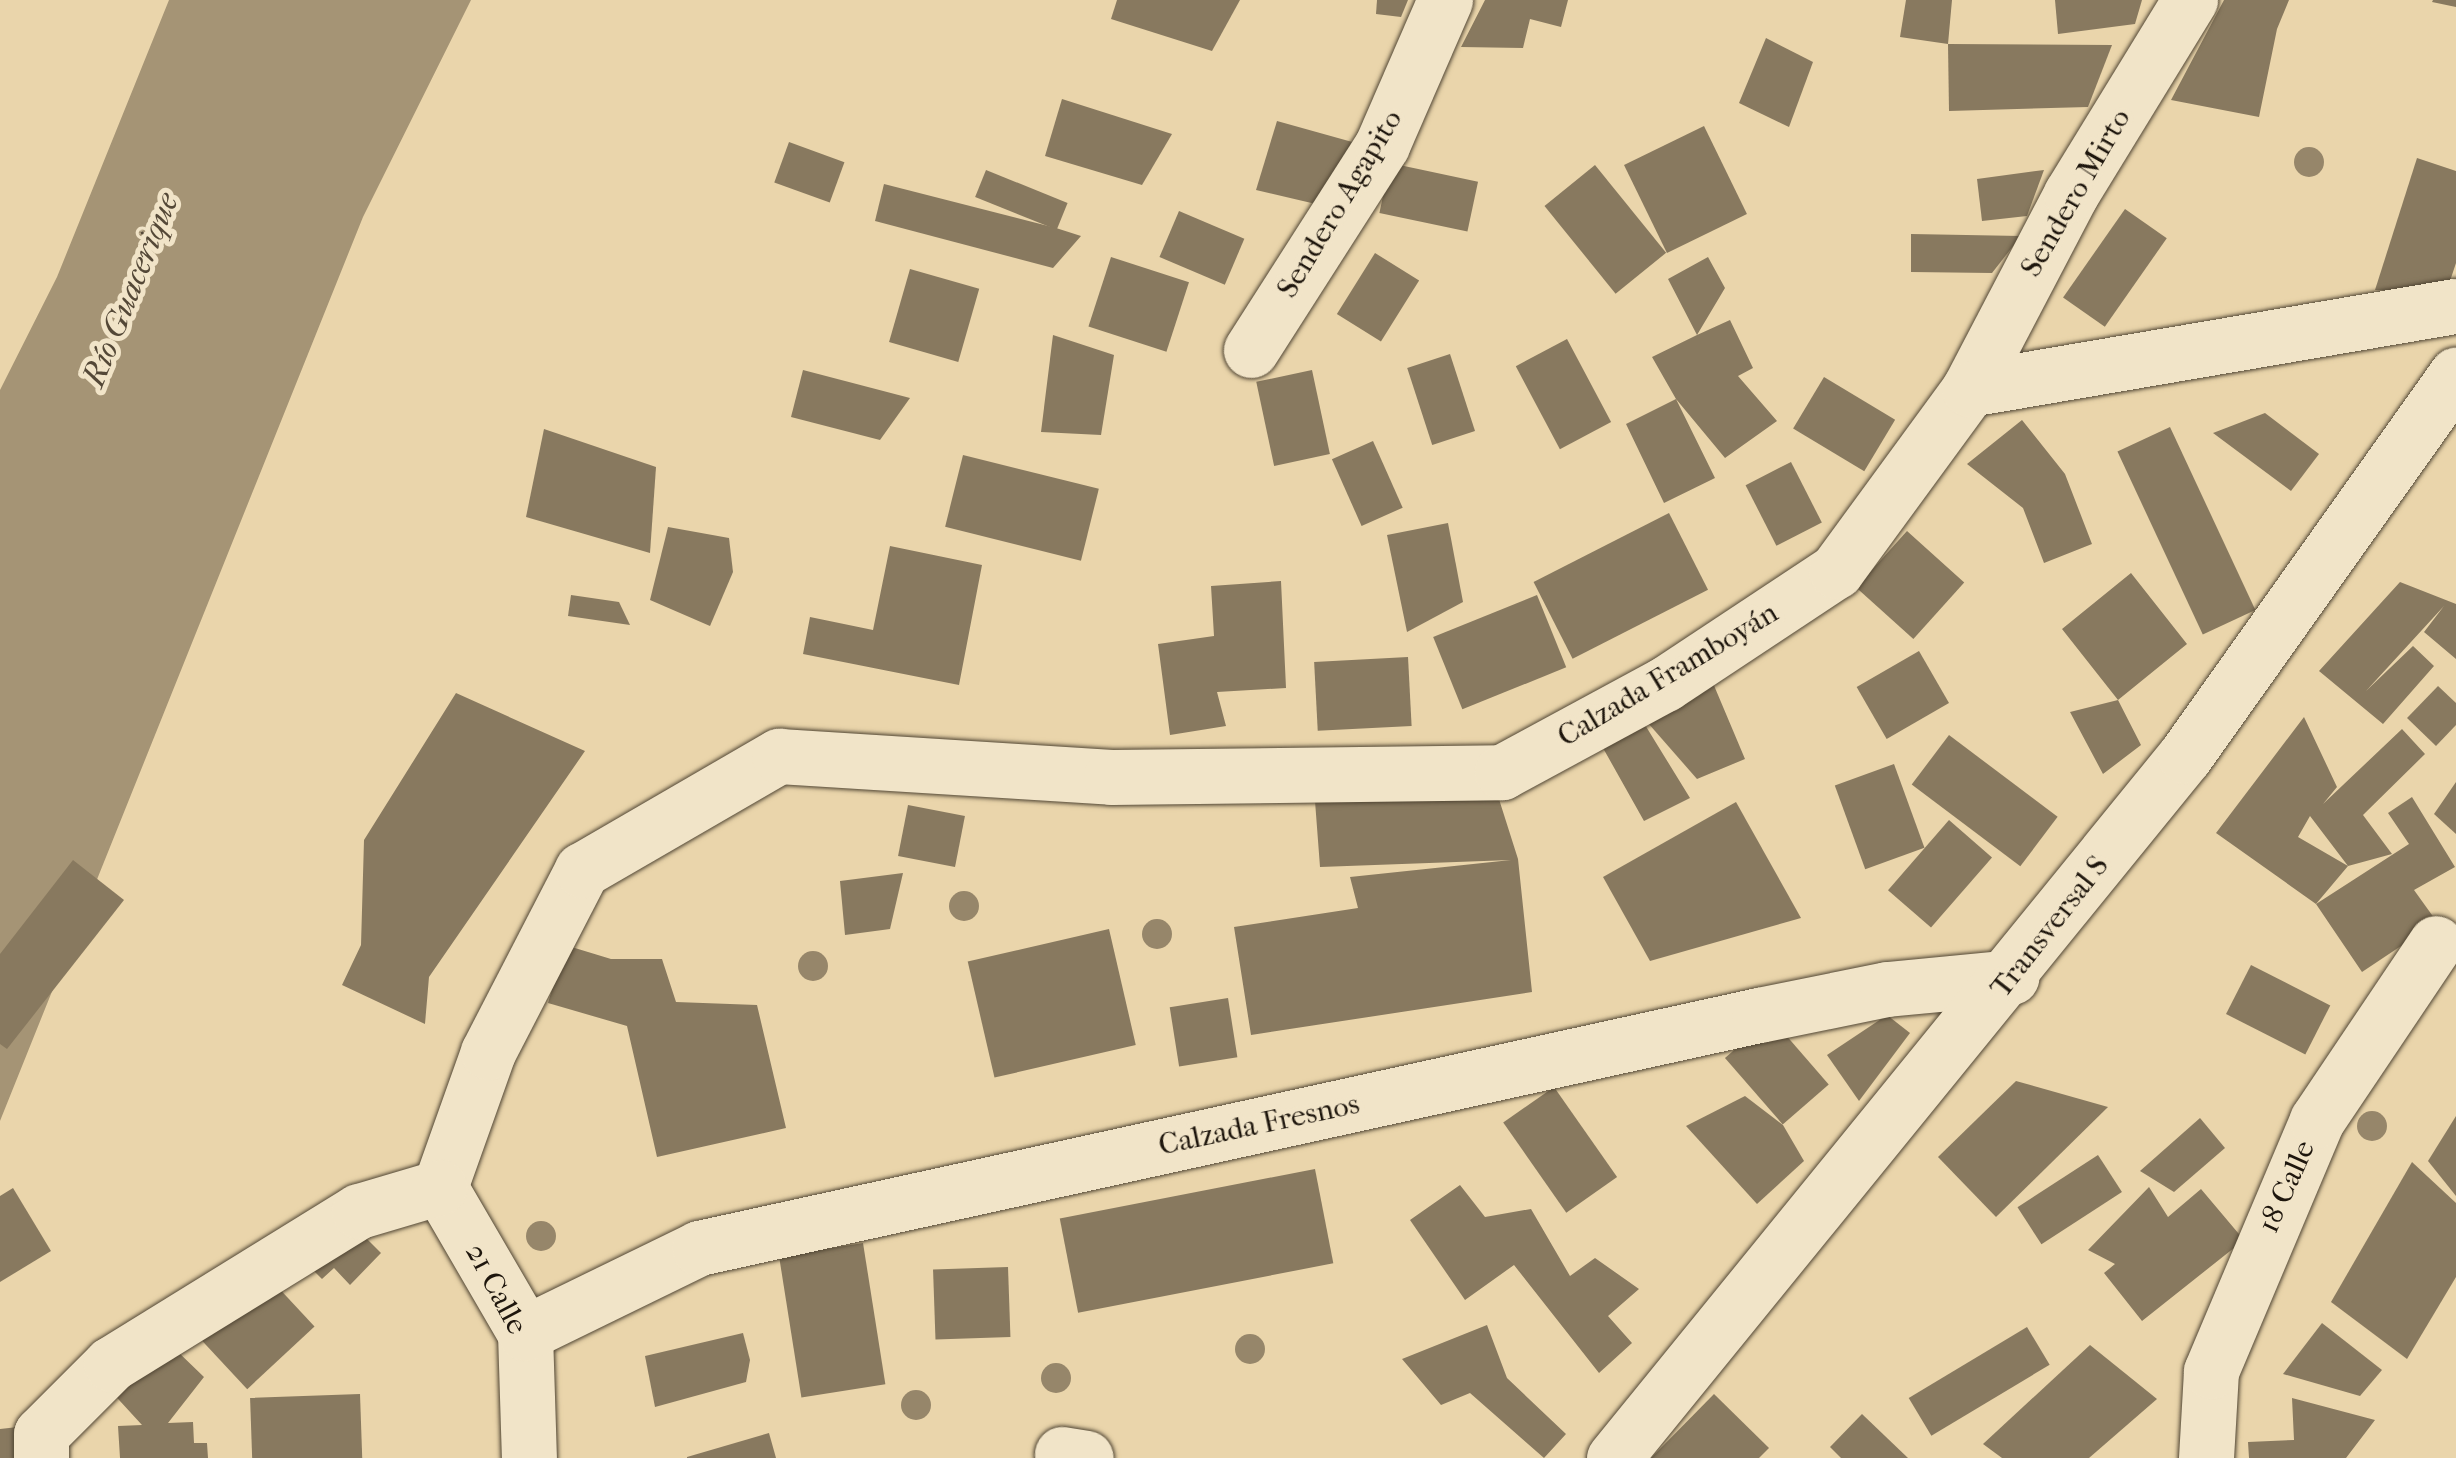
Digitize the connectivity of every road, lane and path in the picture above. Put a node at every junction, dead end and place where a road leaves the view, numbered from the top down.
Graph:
1 (1445, 0) edge
2 (2190, 0) edge
3 (2456, 306) edge
4 (1251, 350) dead end
5 (2456, 374) edge
6 (1969, 389) junction
7 (2436, 943) dead end
8 (2011, 977) junction
9 (440, 1186) junction
10 (525, 1333) junction
11 (42, 1446) edge
12 (530, 1458) edge
13 (1614, 1458) edge
14 (2206, 1458) edge

1 - 4 street, Sendero Agapito
2 - 6 street, Sendero Mirto
3 - 6 street
5 - 8 street, Transversal S
6 - 9 street, Calzada Framboyán
7 - 14 street, 18 Calle
8 - 10 street, Calzada Fresnos
8 - 13 street, Transversal S
9 - 10 street, 21 Calle
9 - 11 street
10 - 12 street, 21 Calle

